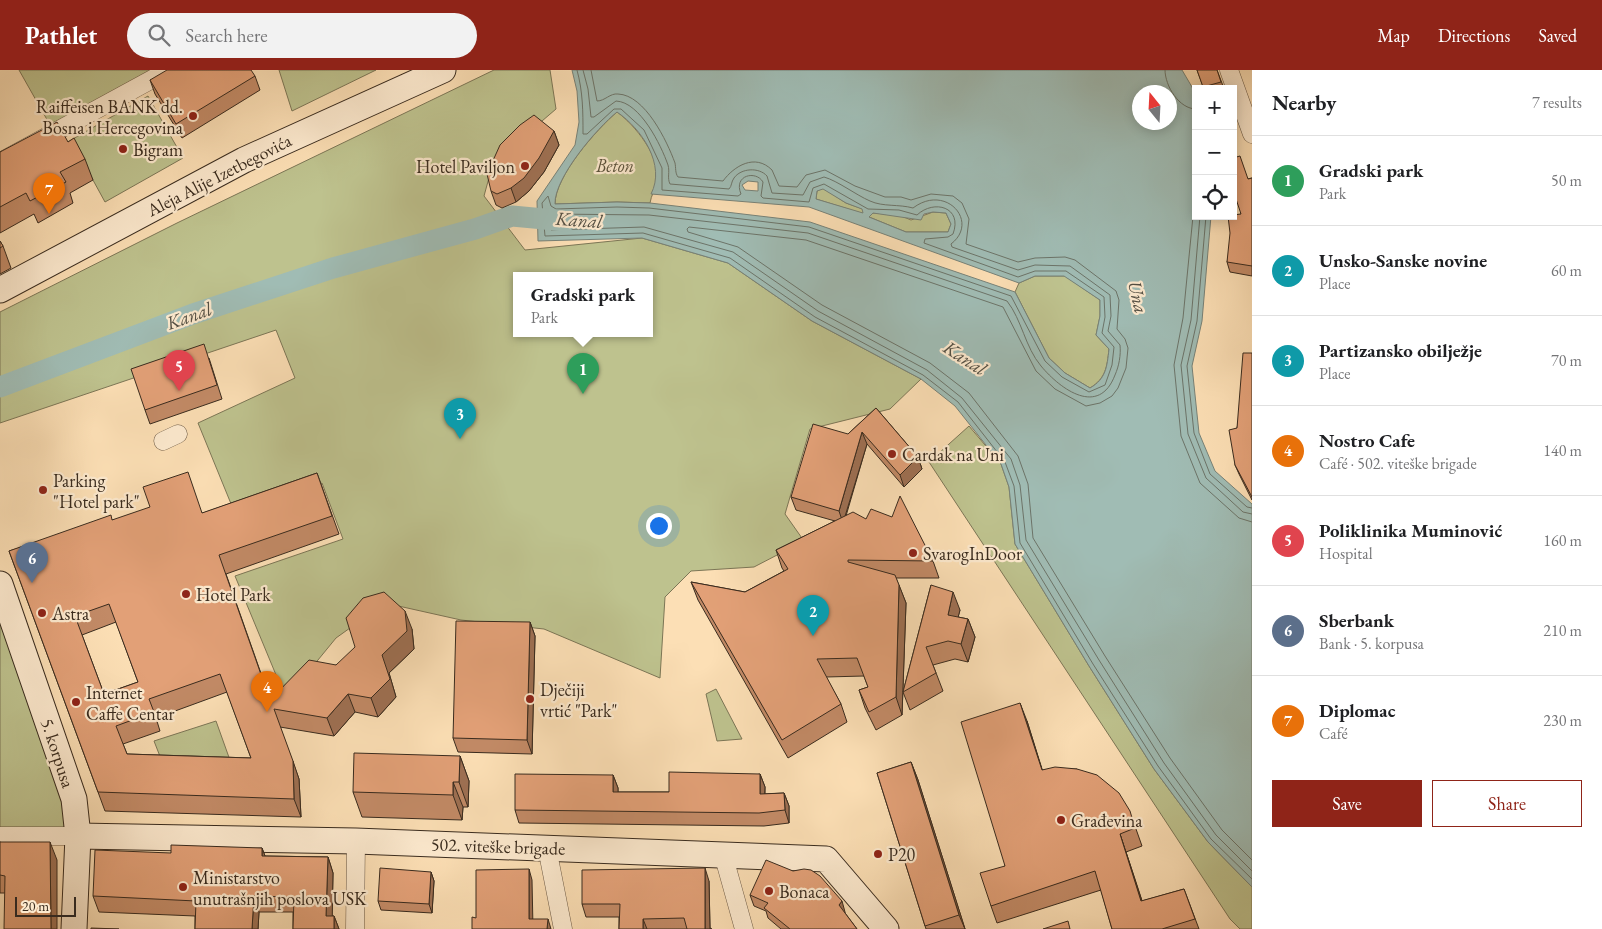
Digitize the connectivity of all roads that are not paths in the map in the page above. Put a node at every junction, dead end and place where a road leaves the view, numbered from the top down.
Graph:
1 (169, 70) edge
2 (1229, 70) edge
3 (431, 73) edge
4 (1252, 134) edge
5 (0, 162) edge
6 (0, 290) edge
7 (0, 584) edge
8 (0, 836) edge
9 (78, 836) junction
10 (356, 841) junction
11 (547, 848) junction
12 (723, 854) junction
13 (74, 929) edge
14 (355, 929) edge
15 (564, 929) edge
16 (744, 929) edge
17 (886, 929) edge

1 - 5 street
2 - 4 street
3 - 6 street, Aleja Alije Izetbegovića
7 - 9 street, 5. korpusa
8 - 9 street
9 - 10 street, 502. viteške brigade
9 - 13 street, 5. korpusa
10 - 11 street, 502. viteške brigade
10 - 14 street
11 - 12 street, 502. viteške brigade
11 - 15 street
12 - 16 street
12 - 17 street, 502. viteške brigade

